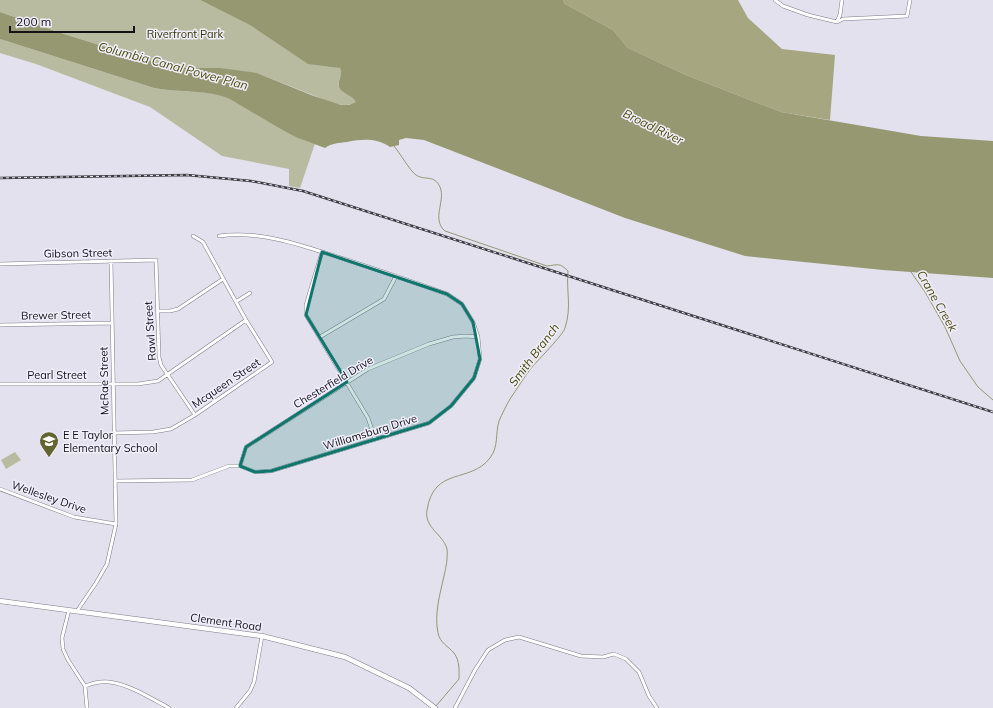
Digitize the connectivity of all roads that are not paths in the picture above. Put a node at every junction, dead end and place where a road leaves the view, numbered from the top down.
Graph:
1 (776, 0) edge
2 (842, 0) edge
3 (910, 0) edge
4 (837, 22) junction
5 (193, 236) dead end
6 (219, 236) dead end
7 (322, 252) junction
8 (156, 260) joint
9 (111, 261) junction
10 (0, 264) edge
11 (396, 276) junction
12 (223, 279) junction
13 (250, 293) dead end
14 (237, 301) junction
15 (158, 311) junction
16 (246, 320) junction
17 (112, 323) junction
18 (0, 325) edge
19 (320, 337) junction
20 (478, 337) junction
21 (168, 374) junction
22 (347, 382) junction
23 (0, 384) edge
24 (113, 384) junction
25 (195, 415) junction
26 (114, 433) junction
27 (375, 439) junction
28 (240, 466) junction
29 (115, 481) junction
30 (0, 490) edge
31 (116, 524) junction
32 (0, 601) edge
33 (69, 610) junction
34 (77, 611) junction
35 (262, 636) junction
36 (85, 686) junction
37 (87, 708) edge
38 (169, 708) edge
39 (236, 708) edge
40 (435, 708) edge
41 (454, 708) edge
42 (657, 708) edge

1 - 4 street
2 - 4 street
3 - 4 street
5 - 12 street, Mcqueen Street
6 - 7 street, Williamsburg Drive
7 - 11 street, Williamsburg Drive
7 - 19 street
8 - 9 street, Gibson Street
8 - 15 street, Rawl Street
9 - 10 street, Gibson Street
9 - 17 street, McRae Street
11 - 19 street
11 - 20 street, Williamsburg Drive
12 - 14 street, Mcqueen Street
12 - 15 street
13 - 14 street
14 - 16 street, Mcqueen Street
15 - 21 street, Rawl Street
16 - 21 street, Pearl Street
16 - 25 street, Mcqueen Street
17 - 18 street, Brewer Street
17 - 24 street, McRae Street
19 - 22 street
20 - 22 street, Chesterfield Drive
20 - 27 street, Williamsburg Drive
21 - 24 street, Pearl Street
21 - 25 street, Rawl Street
22 - 27 street
22 - 28 street, Chesterfield Drive
23 - 24 street, Pearl Street
24 - 26 street, McRae Street
25 - 26 street, Mcqueen Street
26 - 29 street, McRae Street
27 - 28 street, Williamsburg Drive
28 - 29 street, Williamsburg Drive
29 - 31 street, McRae Street
30 - 31 street, Wellesley Drive
31 - 34 street, McRae Street
32 - 33 street, Clement Road
33 - 34 street, Clement Road
33 - 36 street
34 - 35 street, Clement Road
35 - 39 street
35 - 40 street, Clement Road
36 - 37 street
36 - 38 street
41 - 42 street

